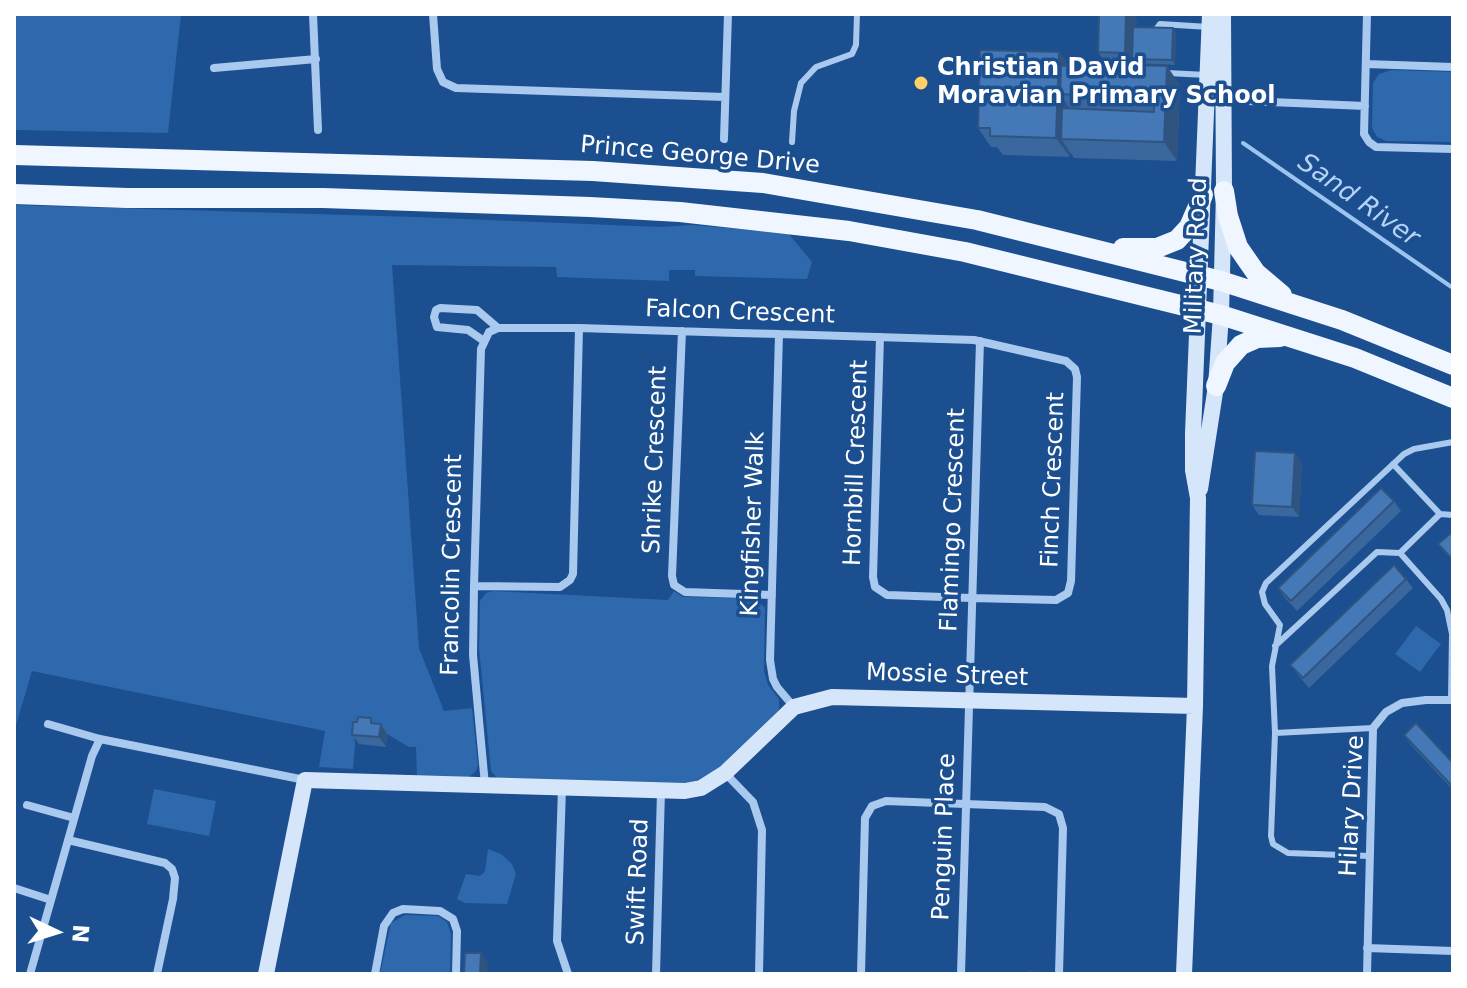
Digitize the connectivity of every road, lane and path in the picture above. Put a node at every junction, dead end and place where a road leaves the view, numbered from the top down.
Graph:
1 (313, 14) edge
2 (433, 14) edge
3 (728, 14) edge
4 (857, 14) edge
5 (1223, 14) edge
6 (1367, 14) edge
7 (1210, 20) edge
8 (1154, 32) edge
9 (316, 59) junction
10 (1366, 64) junction
11 (1453, 67) edge
12 (214, 68) dead end
13 (1157, 72) edge
14 (1207, 75) junction
15 (725, 97) junction
16 (1247, 101) dead end
17 (1365, 106) junction
18 (318, 130) dead end
19 (724, 139) dead end
20 (792, 142) dead end
21 (1453, 149) edge
22 (14, 155) edge
23 (1224, 191) junction
24 (14, 194) edge
25 (1203, 195) junction
26 (1064, 241) junction
27 (1199, 276) junction
28 (1221, 281) junction
29 (1289, 301) junction
30 (1198, 310) junction
31 (1221, 315) junction
32 (498, 328) junction
33 (579, 328) junction
34 (682, 331) junction
35 (779, 334) junction
36 (880, 337) junction
37 (1304, 340) junction
38 (484, 341) junction
39 (980, 341) junction
40 (1453, 365) edge
41 (1216, 386) junction
42 (1453, 398) edge
43 (1453, 442) edge
44 (1393, 464) junction
45 (1198, 498) junction
46 (1440, 514) junction
47 (1453, 515) edge
48 (1400, 553) junction
49 (474, 586) junction
50 (772, 595) junction
51 (971, 598) junction
52 (1275, 646) junction
53 (968, 700) junction
54 (1452, 700) edge
55 (1195, 706) junction
56 (794, 707) junction
57 (48, 724) dead end
58 (1373, 728) junction
59 (1275, 733) junction
60 (100, 739) junction
61 (725, 773) junction
62 (305, 780) junction
63 (485, 786) junction
64 (562, 788) junction
65 (661, 791) junction
66 (966, 804) junction
67 (27, 805) dead end
68 (74, 818) junction
69 (68, 840) junction
70 (1370, 856) junction
71 (14, 888) edge
72 (51, 900) junction
73 (1367, 948) junction
74 (1453, 951) edge
75 (30, 974) edge
76 (157, 974) edge
77 (266, 974) edge
78 (375, 974) edge
79 (456, 974) edge
80 (568, 974) edge
81 (656, 974) edge
82 (759, 974) edge
83 (861, 974) edge
84 (961, 974) edge
85 (1059, 974) edge
86 (1184, 974) edge
87 (1367, 974) edge

1 - 9 street
2 - 15 street
3 - 15 street
4 - 20 lane
5 - 23 street, Military Road
6 - 10 street
7 - 8 lane
7 - 14 street, Military Road
9 - 12 street
9 - 18 street
10 - 11 street
10 - 17 street
13 - 14 lane
14 - 25 street, Military Road
15 - 19 street
16 - 17 street
17 - 21 street
22 - 26 main road, Prince George Drive
23 - 28 street, Military Road
23 - 29 main road
24 - 30 main road
25 - 26 main road
25 - 27 street, Military Road
26 - 27 main road, Prince George Drive
27 - 28 main road, Prince George Drive
27 - 30 street, Military Road
28 - 29 main road, Prince George Drive
28 - 31 street, Military Road
29 - 40 main road, Prince George Drive
30 - 31 main road
30 - 45 street, Military Road
31 - 37 main road
31 - 41 street, Military Road
32 - 33 street, Falcon Crescent
32 - 38 street
32 - 38 street, Falcon Crescent
33 - 34 street, Falcon Crescent
33 - 49 street
34 - 35 street, Falcon Crescent
34 - 50 street, Shrike Crescent
35 - 36 street, Falcon Crescent
35 - 50 street, Kingfisher Walk
36 - 39 street, Falcon Crescent
36 - 51 street, Hornbill Crescent
37 - 41 main road
37 - 42 main road
38 - 49 street, Francolin Crescent
39 - 51 street, Flamingo Crescent
39 - 51 street, Finch Crescent
41 - 45 street, Military Road
43 - 44 lane
44 - 46 lane
44 - 52 lane
45 - 55 street, Military Road
46 - 47 lane
46 - 48 lane
48 - 52 lane
48 - 54 lane
49 - 63 street, Francolin Crescent
50 - 56 street, Kingfisher Walk
51 - 53 street, Flamingo Crescent
52 - 59 lane
53 - 55 street, Mossie Street
53 - 56 street, Mossie Street
53 - 66 street, Penguin Place
54 - 58 street, Hilary Drive
55 - 86 street, Military Road
56 - 61 street, Mossie Street
57 - 60 street
58 - 59 lane
58 - 70 street, Hilary Drive
59 - 70 lane
60 - 62 street
60 - 68 street
61 - 65 street
61 - 82 street
62 - 63 street
62 - 77 street
63 - 64 street
64 - 65 street
64 - 80 street
65 - 81 street, Swift Road
66 - 83 street
66 - 84 street, Penguin Place
66 - 85 street
67 - 68 street
68 - 69 street
69 - 72 street
69 - 76 street
70 - 73 street, Hilary Drive
71 - 72 street
72 - 75 street
73 - 74 street
73 - 87 street, Hilary Drive
78 - 79 street

